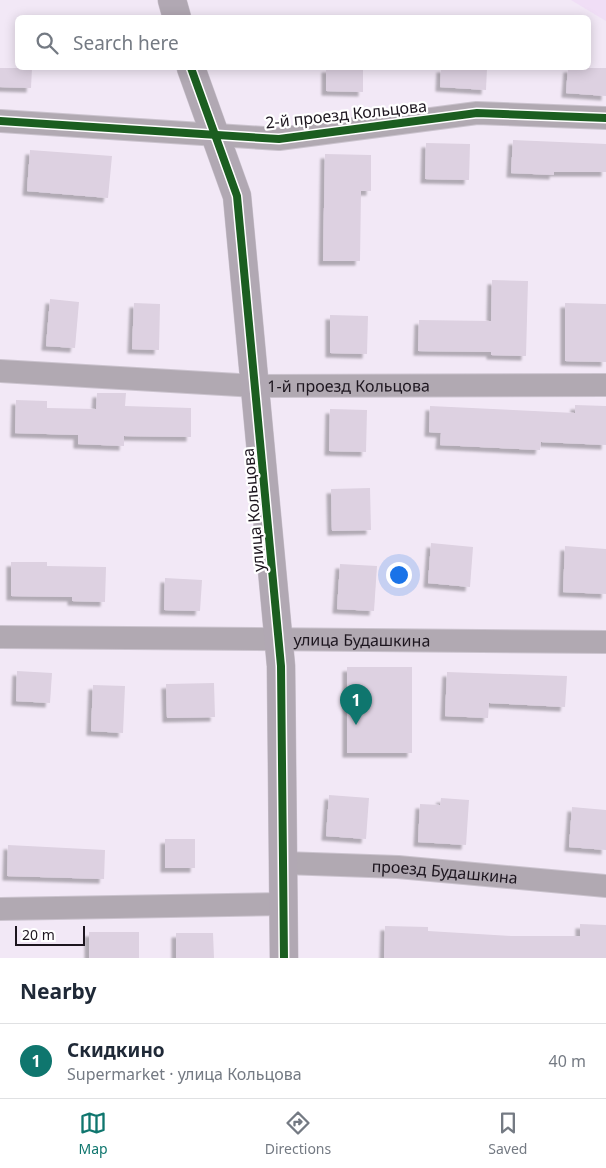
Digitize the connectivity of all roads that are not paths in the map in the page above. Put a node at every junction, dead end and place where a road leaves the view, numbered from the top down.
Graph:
1 (172, 0) edge
2 (176, 15) edge
3 (192, 70) edge
4 (606, 118) edge
5 (0, 121) edge
6 (215, 134) junction
7 (0, 370) edge
8 (606, 385) edge
9 (256, 386) junction
10 (0, 637) edge
11 (280, 641) junction
12 (606, 642) edge
13 (284, 863) junction
14 (606, 886) edge
15 (284, 904) junction
16 (0, 909) edge
17 (284, 958) edge

1 - 2 street
3 - 6 street, улица Кольцова
4 - 6 street, 2-й проезд Кольцова
5 - 6 street, 2-й проезд Кольцова
6 - 9 street, улица Кольцова
7 - 9 street, 1-й проезд Кольцова
8 - 9 street, 1-й проезд Кольцова
9 - 11 street, улица Кольцова
10 - 11 street, улица Будашкина
11 - 12 street, улица Будашкина
11 - 13 street, улица Кольцова
13 - 14 street, проезд Будашкина
13 - 15 street, улица Кольцова
15 - 16 street
15 - 17 street, улица Кольцова

